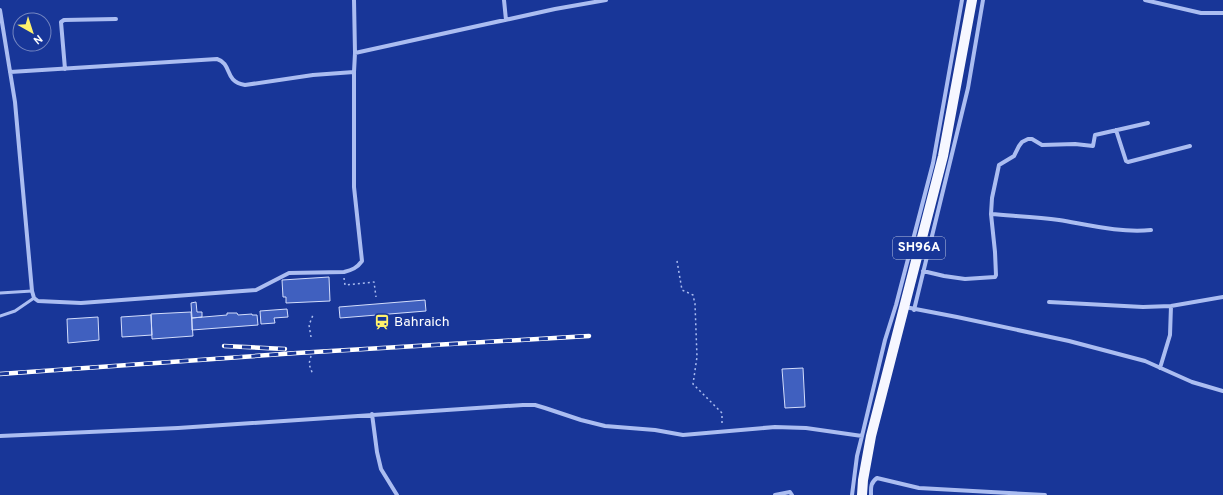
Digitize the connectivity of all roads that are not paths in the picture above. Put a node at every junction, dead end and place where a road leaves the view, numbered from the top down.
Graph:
1 (354, 0) edge
2 (504, 0) edge
3 (600, 0) edge
4 (606, 0) edge
5 (962, 0) edge
6 (972, 0) edge
7 (983, 0) edge
8 (1145, 0) edge
9 (0, 10) edge
10 (1223, 13) edge
11 (116, 19) dead end
12 (506, 20) junction
13 (355, 53) junction
14 (65, 69) junction
15 (10, 72) junction
16 (354, 72) junction
17 (1148, 123) dead end
18 (1116, 130) junction
19 (1190, 146) dead end
20 (991, 214) junction
21 (1151, 230) dead end
22 (923, 271) junction
23 (32, 291) junction
24 (0, 293) edge
25 (1223, 297) edge
26 (34, 298) junction
27 (1049, 302) dead end
28 (896, 305) junction
29 (1171, 306) junction
30 (914, 310) junction
31 (0, 316) edge
32 (1160, 368) junction
33 (1223, 391) edge
34 (372, 414) junction
35 (0, 436) edge
36 (862, 436) junction
37 (397, 495) edge
38 (775, 495) edge
39 (792, 495) edge
40 (852, 495) edge
41 (862, 495) edge
42 (871, 495) edge
43 (1045, 495) edge

1 - 13 street
2 - 12 street
3 - 4 street
3 - 12 street
5 - 28 street
6 - 41 main road, SH96A, bridge
7 - 22 street
8 - 10 street
9 - 15 street
11 - 14 street
12 - 13 street
13 - 16 street
14 - 15 street
14 - 16 street
15 - 23 street
16 - 26 street
17 - 18 street
18 - 19 street
18 - 20 street
20 - 21 street
20 - 22 street
22 - 30 street
23 - 24 lane
23 - 26 street
25 - 29 street
26 - 31 lane
27 - 29 street
28 - 30 street
28 - 36 street
29 - 32 street
30 - 32 street
32 - 33 street
34 - 35 street
34 - 36 street
34 - 37 street
36 - 40 street
38 - 39 street
42 - 43 street

